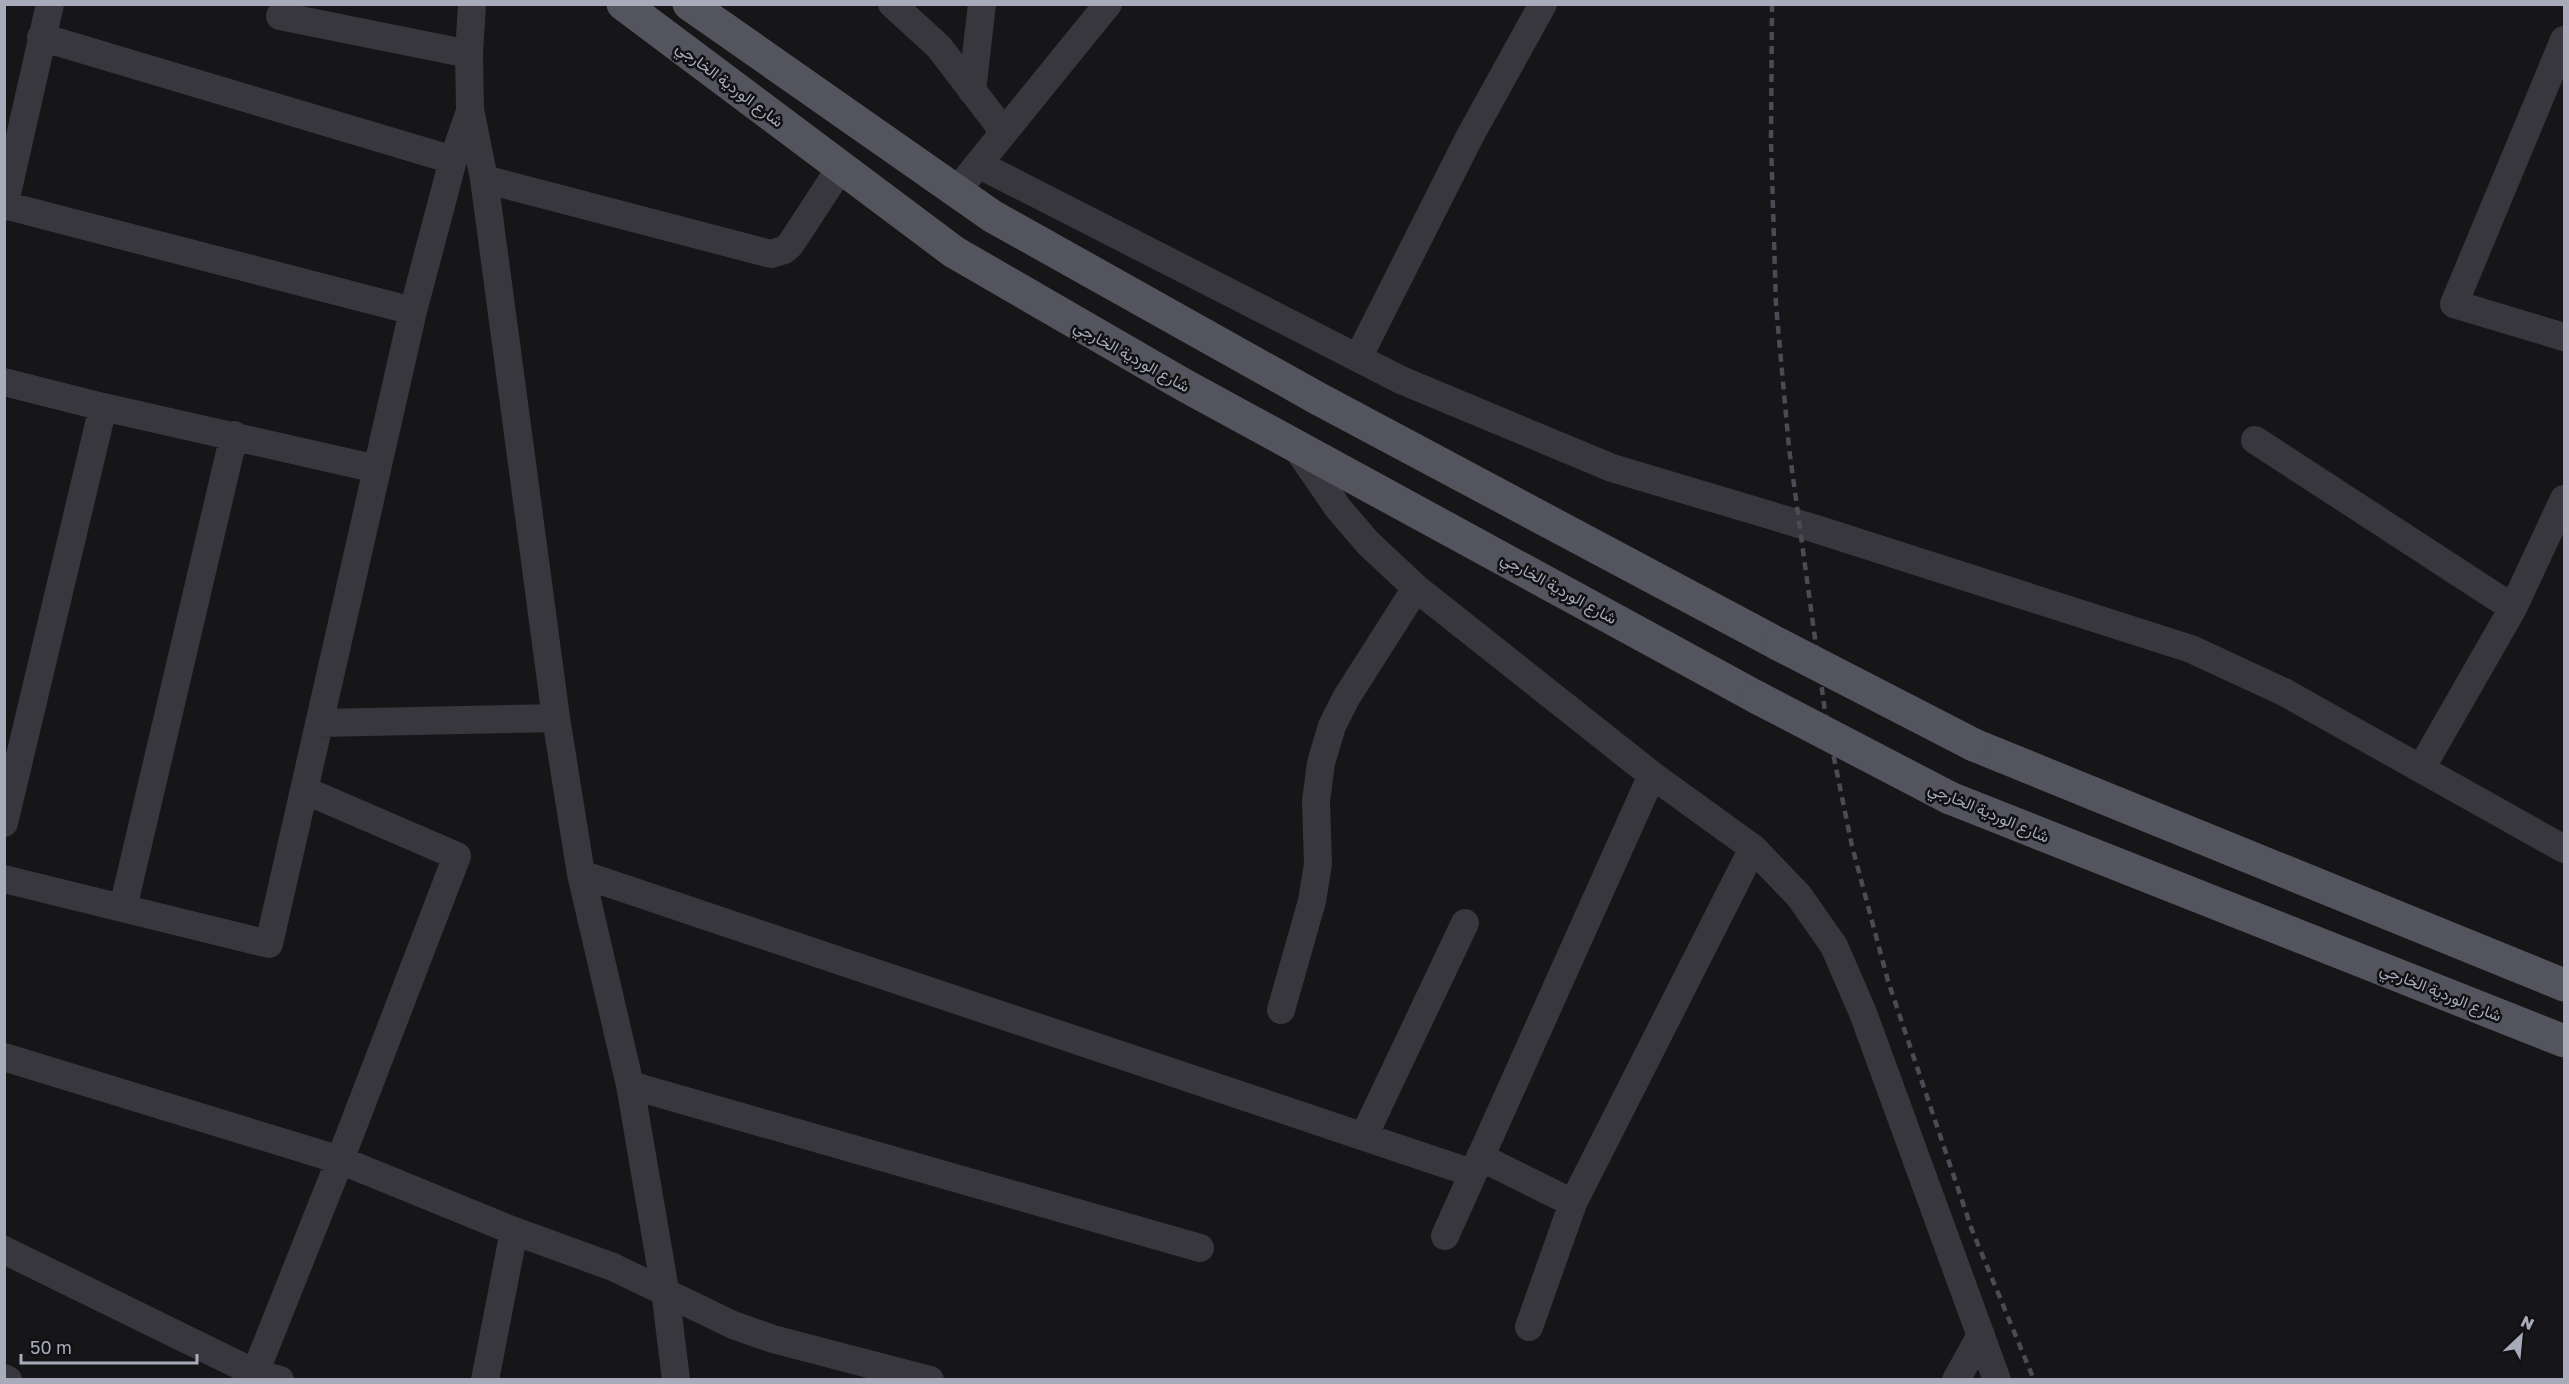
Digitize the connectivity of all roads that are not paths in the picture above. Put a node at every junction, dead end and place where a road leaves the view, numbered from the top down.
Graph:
1 (50, 4) edge
2 (472, 4) edge
3 (623, 4) edge
4 (689, 4) edge
5 (892, 4) edge
6 (982, 4) edge
7 (1108, 4) edge
8 (1543, 4) edge
9 (280, 16) dead end
10 (41, 38) junction
11 (2565, 40) edge
12 (469, 54) junction
13 (972, 91) junction
14 (470, 109) junction
15 (1004, 132) junction
16 (899, 151) junction
17 (453, 160) junction
18 (978, 164) junction
19 (850, 173) junction
20 (484, 179) junction
21 (956, 191) junction
22 (5, 206) edge
23 (992, 216) junction
24 (954, 252) junction
25 (413, 311) junction
26 (2565, 337) edge
27 (1358, 358) junction
28 (4, 382) edge
29 (102, 407) junction
30 (234, 435) junction
31 (2254, 440) dead end
32 (1293, 443) junction
33 (377, 469) junction
34 (2565, 499) edge
35 (1416, 588) junction
36 (2513, 608) junction
37 (556, 718) junction
38 (319, 723) junction
39 (2422, 767) junction
40 (1652, 775) junction
41 (304, 790) junction
42 (4, 823) edge
43 (1752, 848) junction
44 (2565, 849) edge
45 (581, 874) junction
46 (4, 879) edge
47 (123, 908) junction
48 (1465, 923) dead end
49 (2565, 984) edge
50 (1281, 1010) dead end
51 (2565, 1041) edge
52 (4, 1057) edge
53 (630, 1086) junction
54 (1364, 1136) junction
55 (340, 1160) junction
56 (1476, 1165) junction
57 (1573, 1203) junction
58 (514, 1232) junction
59 (1445, 1236) dead end
60 (1200, 1248) dead end
61 (4, 1250) edge
62 (665, 1290) junction
63 (1529, 1327) dead end
64 (1981, 1335) junction
65 (267, 1376) edge
66 (485, 1380) edge
67 (676, 1380) edge
68 (930, 1380) edge
69 (1956, 1380) edge
70 (1997, 1380) edge

1 - 10 street
2 - 12 street
3 - 19 main road, شارع الوردية الخارجي
4 - 16 main road
5 - 13 street
6 - 13 street
7 - 15 street
8 - 27 street
9 - 12 street
10 - 17 street
10 - 22 street
11 - 26 street
12 - 14 street
13 - 15 street
14 - 17 street
14 - 20 street
15 - 18 street
16 - 19 main road
16 - 21 main road
17 - 25 street
18 - 21 street
18 - 27 street
19 - 20 street
19 - 24 main road, شارع الوردية الخارجي
20 - 37 street
21 - 23 main road
22 - 25 street
23 - 24 main road
23 - 49 main road, bridge
24 - 32 main road, شارع الوردية الخارجي
25 - 33 street
27 - 39 street
28 - 29 street
29 - 30 street
29 - 42 street
30 - 33 street
30 - 47 street
31 - 36 street
32 - 35 street
32 - 51 main road, شارع الوردية الخارجي, bridge
33 - 38 street
34 - 36 street
35 - 40 street
35 - 50 street
36 - 39 street
37 - 38 street
37 - 45 street
38 - 41 street
39 - 44 street
40 - 43 street
40 - 56 street
41 - 47 street
41 - 55 street
43 - 57 street
43 - 64 street
45 - 53 street
45 - 54 street
46 - 47 street
48 - 54 street
52 - 55 street
53 - 60 street
53 - 62 street
54 - 56 street
55 - 58 street
55 - 65 street
56 - 57 street
56 - 59 street
57 - 63 street
58 - 62 street
58 - 66 street
61 - 65 street
62 - 67 street
62 - 68 street
64 - 69 street
64 - 70 street

